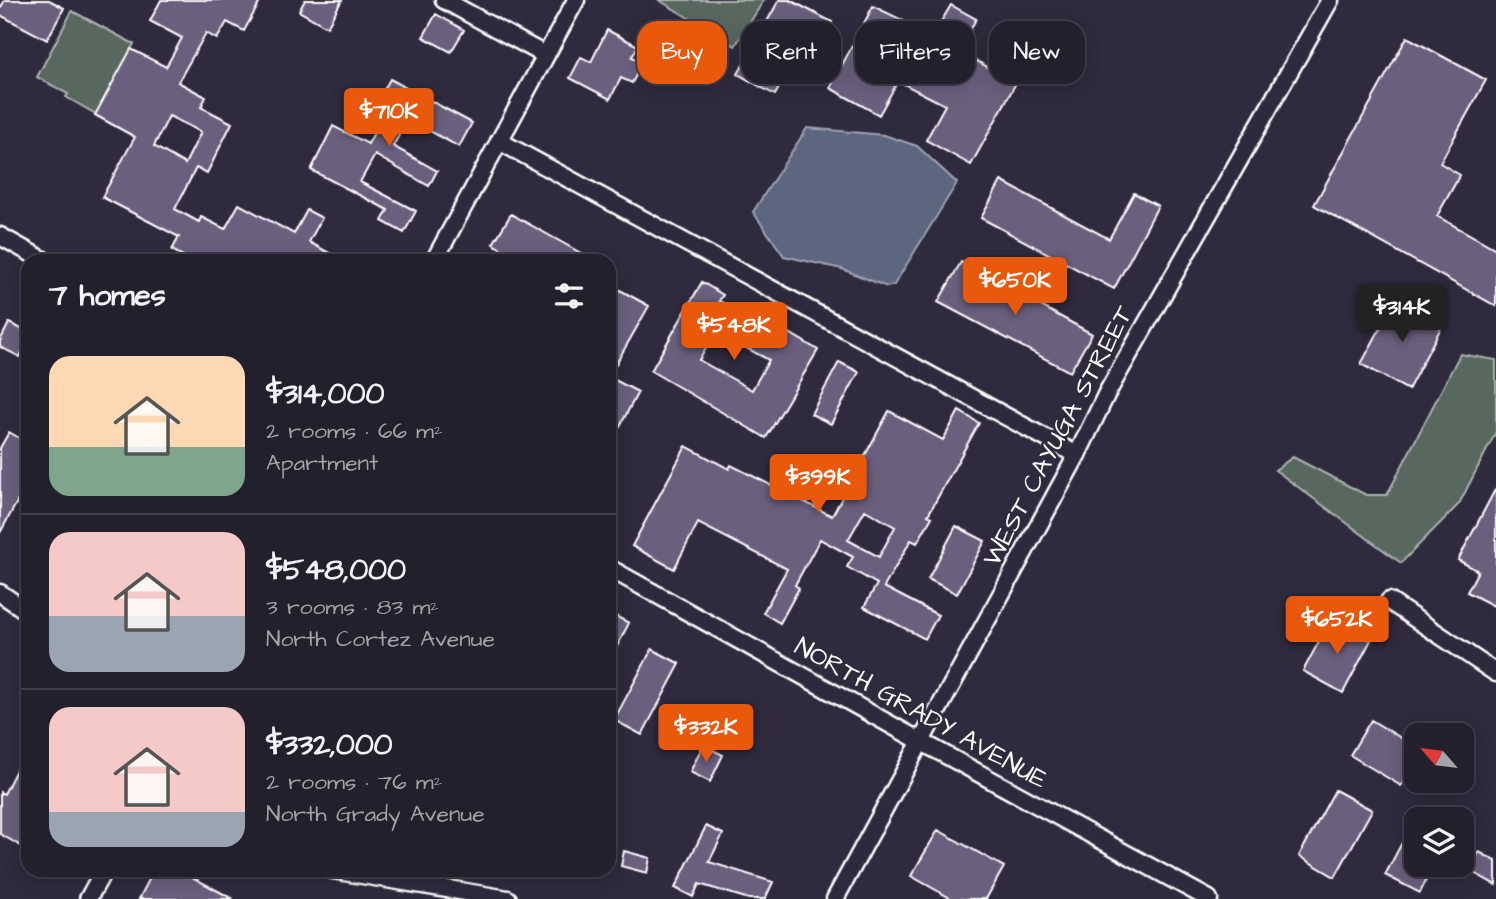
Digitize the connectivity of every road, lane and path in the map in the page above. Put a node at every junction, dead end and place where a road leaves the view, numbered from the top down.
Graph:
1 (444, 0) edge
2 (576, 0) edge
3 (1330, 0) edge
4 (545, 55) junction
5 (499, 141) junction
6 (0, 236) edge
7 (32, 254) edge
8 (438, 254) edge
9 (1077, 454) junction
10 (616, 572) edge
11 (0, 593) edge
12 (1389, 601) dead end
13 (21, 607) edge
14 (1496, 673) edge
15 (920, 741) junction
16 (100, 877) edge
17 (374, 877) edge
18 (88, 899) edge
19 (508, 899) edge
20 (835, 899) edge
21 (1209, 899) edge

1 - 4 street
2 - 4 street
3 - 9 street, WEST CAYUGA STREET
4 - 5 street
5 - 8 street
5 - 9 street
6 - 7 street
9 - 15 street, WEST CAYUGA STREET
10 - 15 street, NORTH GRADY AVENUE
11 - 13 street
12 - 14 street
15 - 20 street, WEST CAYUGA STREET
15 - 21 street, NORTH GRADY AVENUE
16 - 18 street
17 - 19 street

